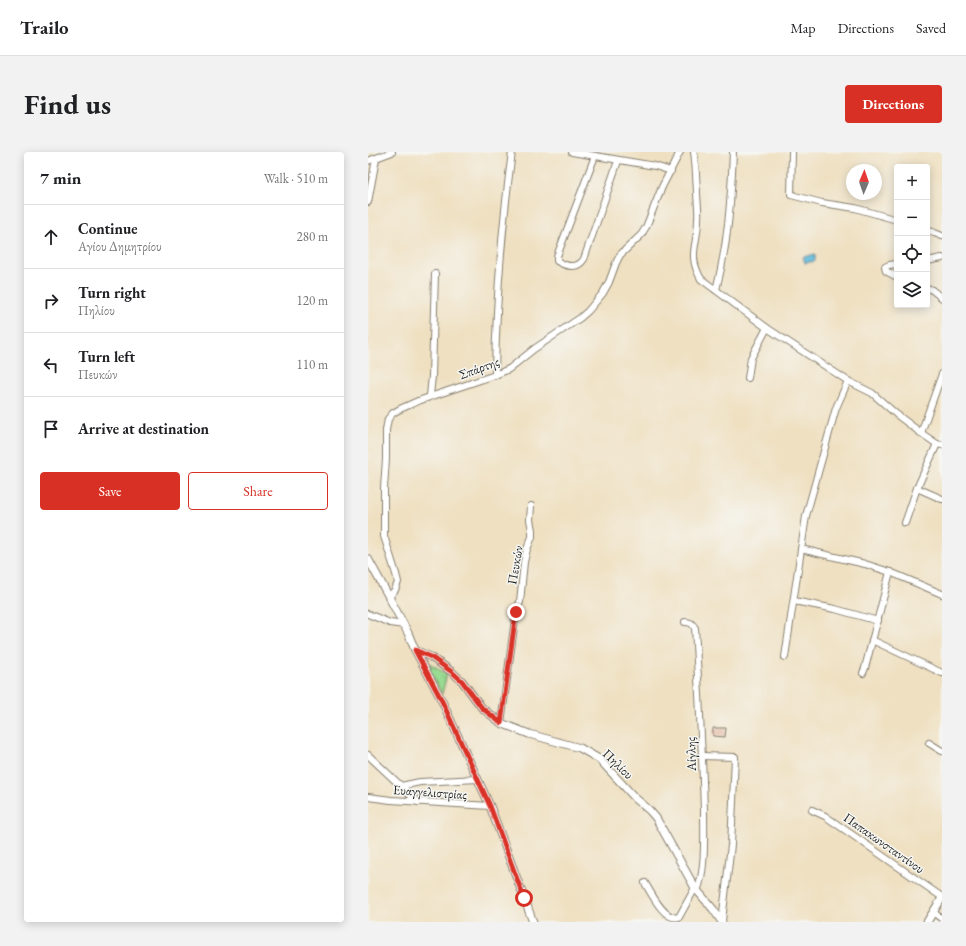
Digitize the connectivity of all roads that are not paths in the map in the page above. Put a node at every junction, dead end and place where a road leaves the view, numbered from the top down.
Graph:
1 (392, 152) edge
2 (512, 152) edge
3 (572, 152) edge
4 (680, 152) edge
5 (694, 152) edge
6 (734, 152) edge
7 (792, 152) edge
8 (595, 156) junction
9 (376, 159) junction
10 (368, 161) edge
11 (618, 161) junction
12 (671, 171) junction
13 (368, 202) edge
14 (894, 219) edge
15 (930, 231) edge
16 (942, 236) edge
17 (942, 258) edge
18 (930, 260) edge
19 (894, 264) edge
20 (435, 274) dead end
21 (894, 275) edge
22 (930, 289) edge
23 (716, 290) junction
24 (942, 298) edge
25 (767, 328) junction
26 (942, 374) edge
27 (495, 375) junction
28 (748, 378) dead end
29 (848, 381) junction
30 (430, 396) junction
31 (921, 433) junction
32 (939, 444) edge
33 (917, 488) junction
34 (942, 499) edge
35 (531, 506) dead end
36 (905, 523) dead end
37 (801, 549) junction
38 (368, 559) edge
39 (890, 572) junction
40 (942, 594) edge
41 (389, 597) junction
42 (794, 601) junction
43 (368, 614) edge
44 (878, 621) junction
45 (685, 622) dead end
46 (404, 625) junction
47 (872, 640) junction
48 (415, 650) junction
49 (786, 657) dead end
50 (863, 673) dead end
51 (942, 673) edge
52 (501, 723) junction
53 (929, 743) dead end
54 (942, 751) edge
55 (368, 755) edge
56 (702, 756) junction
57 (478, 779) junction
58 (401, 786) junction
59 (368, 797) edge
60 (418, 802) junction
61 (490, 806) junction
62 (812, 810) dead end
63 (645, 883) dead end
64 (696, 890) junction
65 (942, 898) edge
66 (933, 912) junction
67 (942, 919) edge
68 (533, 922) edge
69 (722, 922) edge
70 (927, 922) edge

1 - 9 street
2 - 27 street
3 - 8 street
4 - 12 street, Σπάρτης
5 - 23 street
6 - 23 street
7 - 14 street
8 - 11 street
8 - 11 street
9 - 10 street
9 - 13 street
11 - 12 street
12 - 27 street, Σπάρτης
15 - 16 street
17 - 18 street
19 - 21 street
20 - 30 street
22 - 24 street
23 - 25 street
25 - 28 street
25 - 29 street
26 - 31 street
27 - 30 street, Σπάρτης
29 - 31 street
29 - 37 street
30 - 41 street, Σπάρτης
31 - 32 street
32 - 33 street
33 - 34 street
33 - 36 street
35 - 52 street, Πευκών
37 - 39 street
37 - 42 street
38 - 41 street
39 - 40 street
39 - 44 street
41 - 46 street
42 - 44 street
42 - 49 street
43 - 46 street
44 - 47 street
45 - 56 street, Αίγλης
46 - 48 street
47 - 50 street
47 - 51 street
48 - 52 street, Πηλίου
48 - 57 street
52 - 64 street, Πηλίου
53 - 54 street
55 - 58 street
56 - 64 street, Αίγλης
56 - 69 street
57 - 58 street
57 - 61 street
58 - 60 street
59 - 60 street, Ευαγγελιστρίας
60 - 61 street, Ευαγγελιστρίας
61 - 68 street
62 - 65 street, Παπακωνσταντίνου
63 - 64 street, Αίγλης
64 - 69 street, Πηλίου
65 - 66 street
66 - 67 street
66 - 70 street

